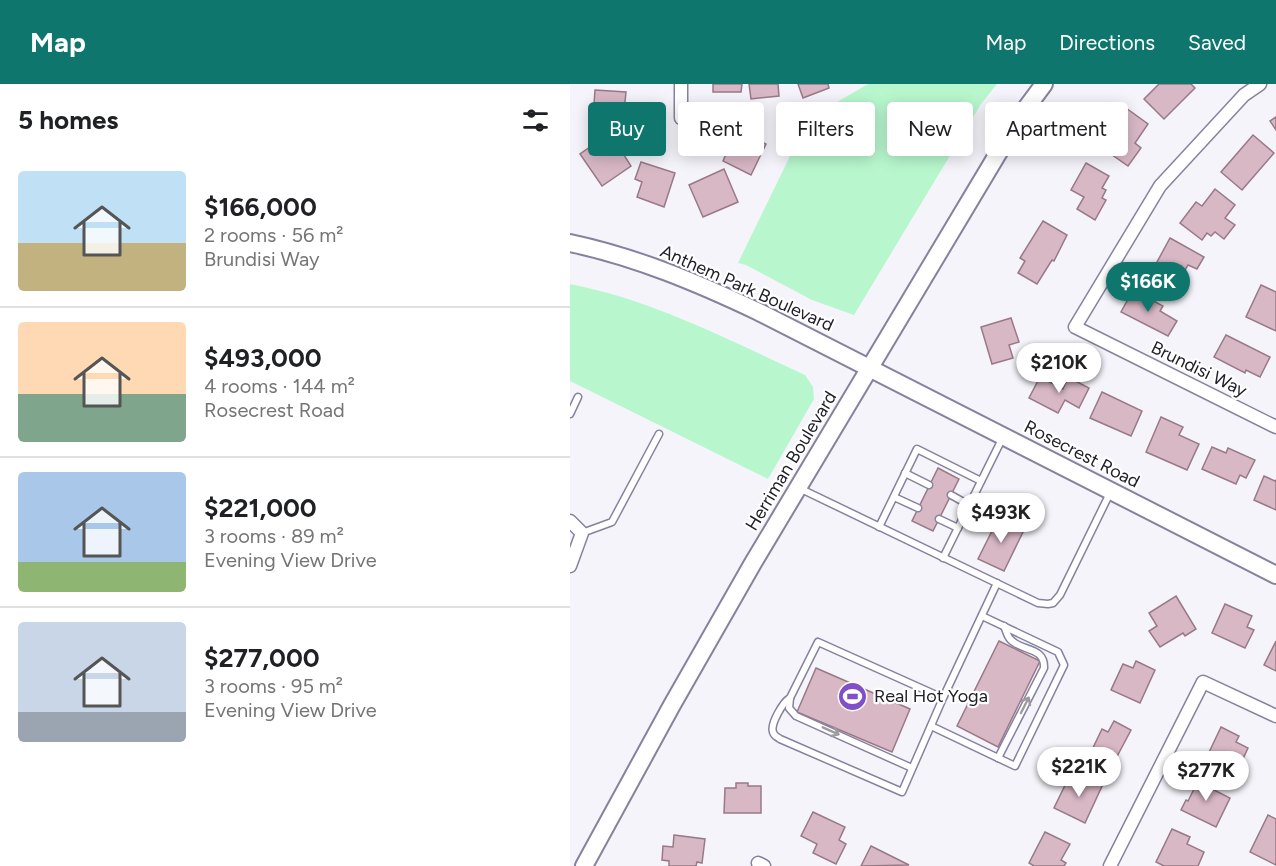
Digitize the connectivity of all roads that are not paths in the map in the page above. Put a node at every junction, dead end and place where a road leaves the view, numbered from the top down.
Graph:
1 (681, 84) edge
2 (1044, 84) edge
3 (1260, 84) edge
4 (681, 102) edge
5 (570, 243) edge
6 (870, 367) junction
7 (578, 397) dead end
8 (570, 414) edge
9 (1275, 423) edge
10 (659, 434) dead end
11 (1004, 436) junction
12 (905, 473) junction
13 (981, 481) junction
14 (929, 485) dead end
15 (798, 488) junction
16 (1111, 490) junction
17 (951, 495) dead end
18 (894, 497) junction
19 (969, 505) junction
20 (918, 508) dead end
21 (939, 519) dead end
22 (570, 521) edge
23 (879, 527) junction
24 (958, 528) junction
25 (582, 533) junction
26 (943, 558) junction
27 (570, 566) edge
28 (1276, 574) edge
29 (997, 584) junction
30 (982, 616) junction
31 (1004, 626) junction
32 (790, 698) junction
33 (943, 698) junction
34 (1276, 716) edge
35 (931, 726) junction
36 (998, 758) junction
37 (912, 768) junction
38 (584, 866) edge
39 (1110, 866) edge

1 - 4 street
2 - 6 main road, Herriman Boulevard
3 - 9 street, Brundisi Way
5 - 6 main road, Anthem Park Boulevard
6 - 11 main road, Rosecrest Road
6 - 15 main road, Herriman Boulevard
7 - 8 lane
10 - 25 lane
11 - 13 lane
11 - 16 main road, Rosecrest Road
12 - 13 lane
12 - 14 lane
12 - 18 lane
13 - 19 lane
15 - 23 lane
15 - 38 main road, Herriman Boulevard
16 - 28 main road, Rosecrest Road
16 - 29 lane
17 - 19 lane
18 - 20 lane
18 - 23 lane
19 - 24 lane
21 - 24 lane
22 - 25 street
23 - 26 lane
24 - 26 lane
25 - 27 street
26 - 29 lane
29 - 30 lane
30 - 31 lane
30 - 33 lane
36 -> 31 lane
31 - 36 lane
32 - 33 lane
32 -> 37 lane
32 - 37 lane
33 - 35 lane
34 - 39 street
35 - 36 lane
35 - 37 lane

